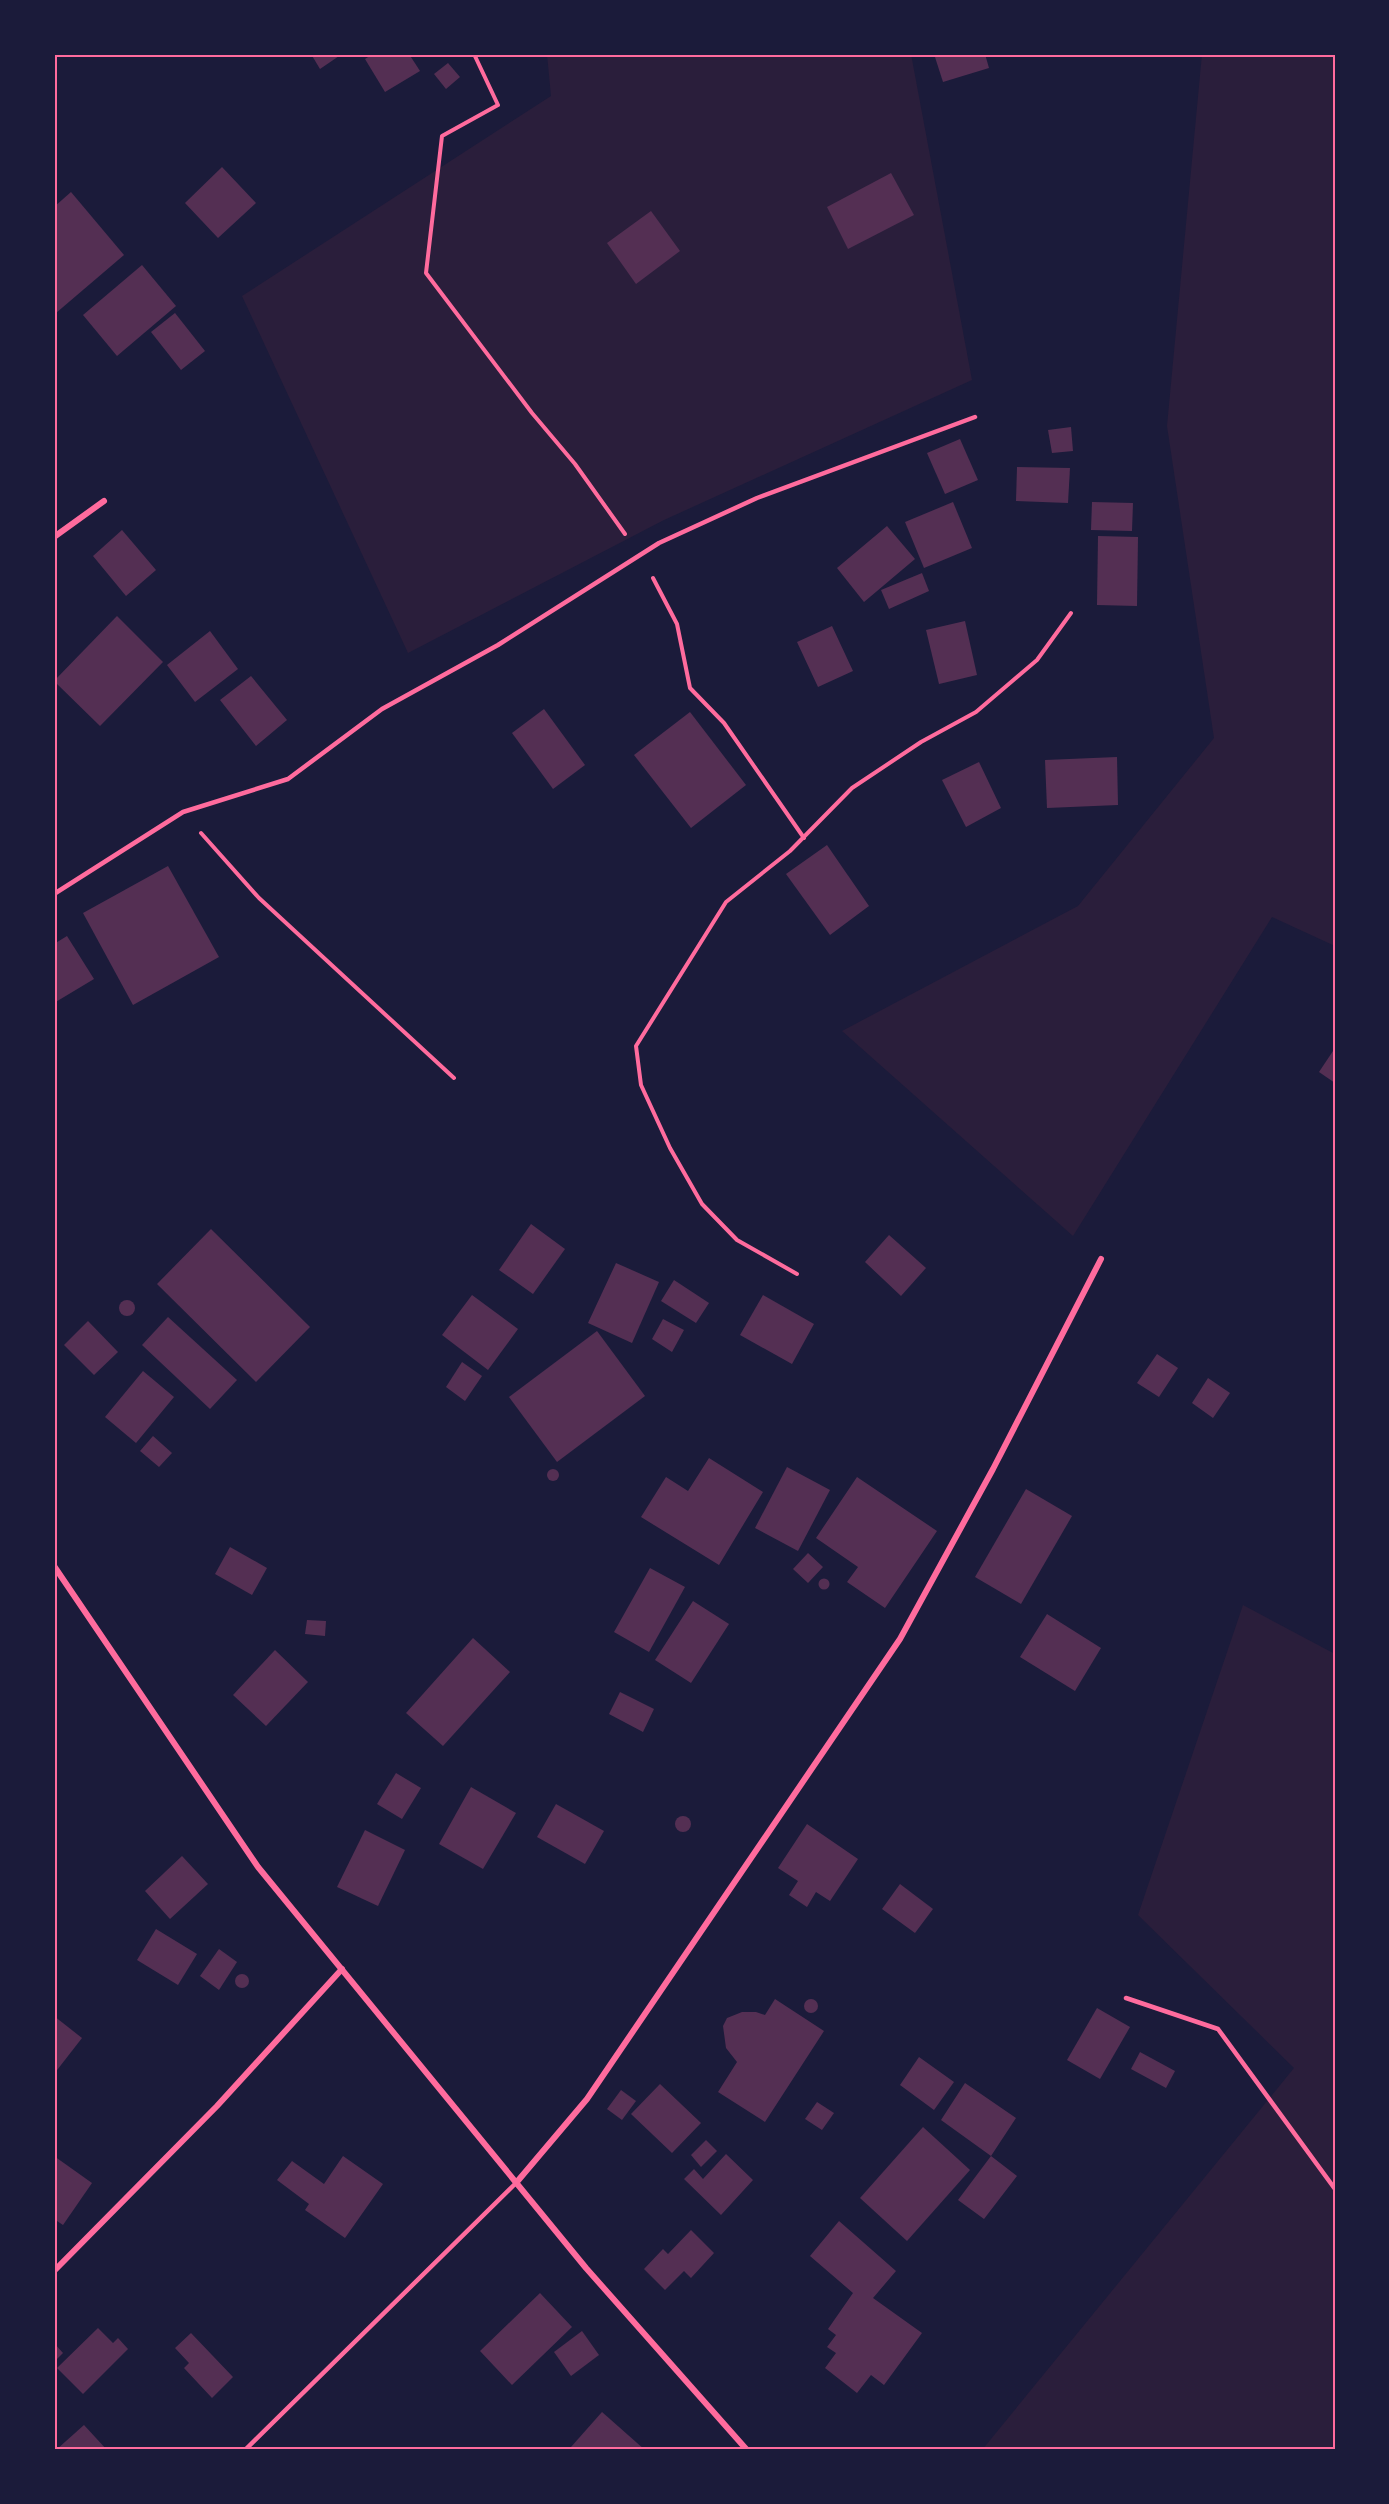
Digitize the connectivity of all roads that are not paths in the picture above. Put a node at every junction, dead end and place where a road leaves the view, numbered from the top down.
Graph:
1 (975, 417) dead end
2 (104, 501) dead end
3 (54, 537) edge
4 (54, 894) edge
5 (1101, 1259) dead end
6 (54, 1566) edge
7 (342, 1969) junction
8 (1126, 1998) dead end
9 (516, 2182) junction
10 (1335, 2189) edge
11 (54, 2271) edge
12 (245, 2450) edge
13 (747, 2450) edge

1 - 4 lane
2 - 3 street
5 - 9 street
6 - 7 street
7 - 9 street
7 - 11 street
8 - 10 lane
9 - 12 lane
9 - 13 street

